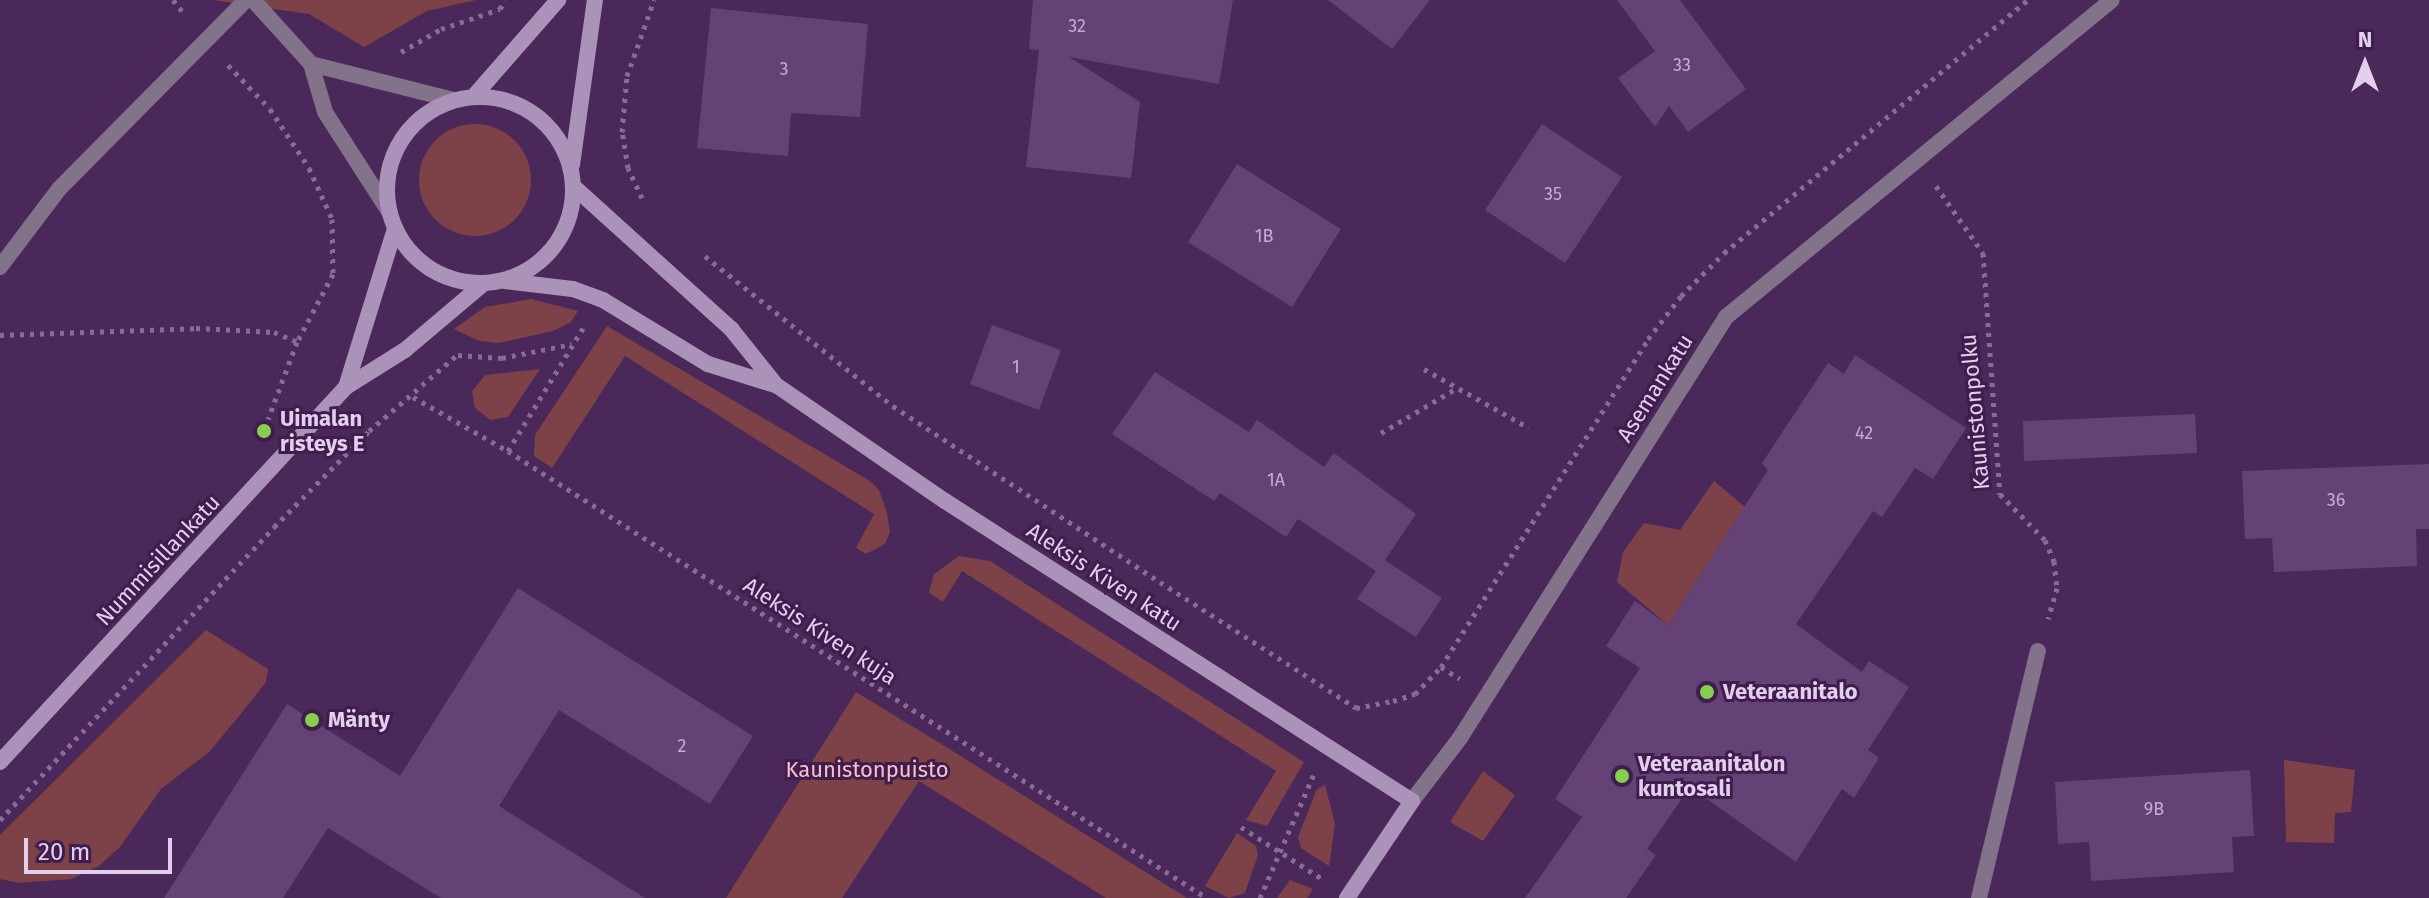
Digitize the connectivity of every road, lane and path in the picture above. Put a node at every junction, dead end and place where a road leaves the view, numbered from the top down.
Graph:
1 (173, 0) edge
2 (246, 0) edge
3 (253, 0) edge
4 (558, 0) edge
5 (595, 0) edge
6 (654, 0) edge
7 (2028, 0) edge
8 (2112, 0) edge
9 (206, 41) junction
10 (311, 64) junction
11 (474, 96) junction
12 (453, 100) junction
13 (1881, 122) junction
14 (1916, 160) junction
15 (572, 167) junction
16 (574, 187) junction
17 (646, 203) dead end
18 (388, 210) junction
19 (395, 229) junction
20 (697, 249) dead end
21 (0, 267) edge
22 (504, 280) junction
23 (483, 284) junction
24 (603, 300) junction
25 (0, 335) edge
26 (297, 342) junction
27 (572, 344) junction
28 (1424, 369) dead end
29 (776, 385) junction
30 (346, 387) junction
31 (1457, 388) junction
32 (413, 397) junction
33 (1529, 428) dead end
34 (264, 431) dead end
35 (1381, 433) dead end
36 (508, 451) junction
37 (2038, 651) joint
38 (1356, 708) junction
39 (1330, 747) junction
40 (0, 762) edge
41 (1412, 801) junction
42 (0, 820) edge
43 (1241, 827) dead end
44 (1278, 851) junction
45 (1348, 896) edge
46 (1207, 898) edge
47 (1260, 898) edge
48 (1979, 898) edge

1 - 9 path
2 - 9 street
3 - 10 street
4 - 11 street
5 - 15 street
6 - 17 path
7 - 13 path
8 - 14 street, Asemankatu
9 - 21 street
9 - 26 path
10 - 12 street
10 - 18 street
11 - 12 street
11 - 15 street
12 - 18 street
13 - 14 path, Kaunistonpolku
13 - 38 path
14 - 37 path, Kaunistonpolku
14 - 41 street, Asemankatu
15 - 16 street
16 - 22 street
16 - 29 street, Aleksis Kiven katu
18 - 19 street
19 - 23 street
19 - 30 street, Nummisillankatu
20 - 38 path
22 - 23 street
22 - 24 street, Aleksis Kiven katu
23 - 30 street, Nummisillankatu
24 - 27 path
24 - 29 street, Aleksis Kiven katu
25 - 26 path
26 - 34 path
27 - 32 path
27 - 36 path
28 - 31 path
29 - 39 street, Aleksis Kiven katu
30 - 40 street, Nummisillankatu
31 - 33 path
31 - 35 path
32 - 36 path, Aleksis Kiven kuja
32 - 42 path
36 - 46 path, Aleksis Kiven kuja
37 - 48 street
38 - 39 path
39 - 41 street, Aleksis Kiven katu
39 - 44 path
41 - 45 street, Asemankatu
43 - 44 path
44 - 45 path
44 - 47 path

